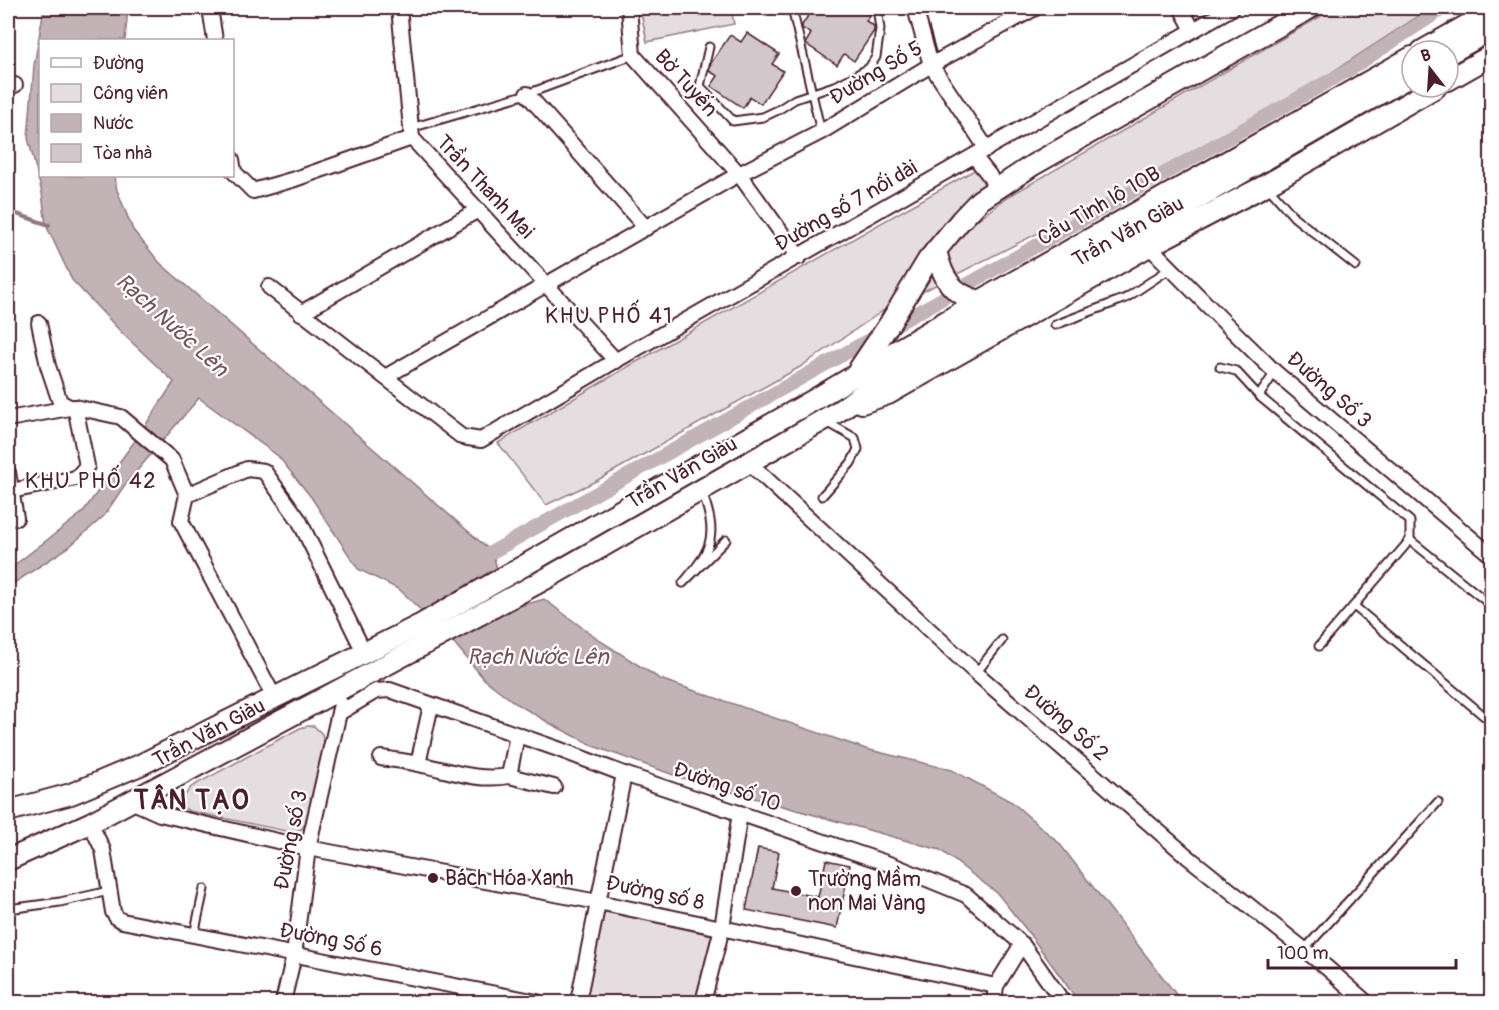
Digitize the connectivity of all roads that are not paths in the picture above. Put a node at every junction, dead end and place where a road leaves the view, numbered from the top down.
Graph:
1 (210, 8) edge
2 (399, 8) edge
3 (628, 8) edge
4 (792, 8) edge
5 (877, 8) edge
6 (915, 8) edge
7 (1035, 8) edge
8 (1181, 8) edge
9 (1232, 8) edge
10 (1310, 8) edge
11 (1491, 11) edge
12 (1016, 12) edge
13 (1491, 29) edge
14 (1193, 30) junction
15 (215, 39) edge
16 (1443, 39) edge
17 (710, 46) dead end
18 (1460, 47) edge
19 (633, 55) junction
20 (1491, 55) edge
21 (931, 64) junction
22 (1400, 64) edge
23 (1460, 73) edge
24 (1400, 82) edge
25 (812, 93) junction
26 (527, 94) junction
27 (1415, 99) edge
28 (821, 132) junction
29 (411, 133) junction
30 (987, 149) junction
31 (974, 156) junction
32 (234, 172) edge
33 (739, 174) junction
34 (1266, 185) junction
35 (996, 189) junction
36 (478, 210) junction
37 (646, 228) junction
38 (1149, 246) junction
39 (799, 257) junction
40 (934, 257) junction
41 (1356, 266) dead end
42 (1171, 268) junction
43 (547, 285) junction
44 (268, 287) dead end
45 (980, 301) junction
46 (301, 313) junction
47 (39, 323) dead end
48 (1055, 325) dead end
49 (616, 361) junction
50 (1221, 367) dead end
51 (1275, 372) junction
52 (856, 374) junction
53 (385, 377) junction
54 (1259, 396) junction
55 (859, 397) joint
56 (812, 401) joint
57 (73, 408) junction
58 (831, 416) junction
59 (8, 419) edge
60 (749, 463) junction
61 (8, 472) edge
62 (701, 490) junction
63 (11, 491) junction
64 (187, 495) junction
65 (822, 496) dead end
66 (16, 518) dead end
67 (726, 540) dead end
68 (1410, 540) junction
69 (1491, 556) edge
70 (1354, 606) junction
71 (1491, 606) edge
72 (425, 633) junction
73 (1002, 640) dead end
74 (1319, 646) dead end
75 (364, 652) junction
76 (976, 673) junction
77 (345, 687) junction
78 (274, 697) junction
79 (431, 705) junction
80 (339, 713) junction
81 (1491, 715) edge
82 (518, 735) junction
83 (381, 758) dead end
84 (418, 764) junction
85 (624, 774) junction
86 (509, 776) junction
87 (554, 787) dead end
88 (131, 801) junction
89 (1438, 802) dead end
90 (8, 811) edge
91 (740, 813) junction
92 (90, 823) junction
93 (308, 848) junction
94 (8, 860) edge
95 (204, 889) dead end
96 (110, 891) junction
97 (598, 902) junction
98 (8, 909) edge
99 (722, 928) junction
100 (194, 935) junction
101 (1022, 944) junction
102 (1304, 950) junction
103 (294, 955) junction
104 (996, 986) junction
105 (283, 1002) edge
106 (537, 1002) edge
107 (578, 1002) edge
108 (703, 1002) edge
109 (994, 1002) edge
110 (1063, 1002) edge
111 (1366, 1002) edge

1 - 15 street
2 - 29 street, Trần Thanh Mại
3 - 19 street, Bờ Tuyến
4 - 25 lane
5 - 25 lane
6 - 21 street
7 - 12 street, Đường Số 5
8 - 14 street
9 - 14 street, Đường số 7 nối dài
10 - 35 main road
11 - 16 main road
12 - 21 street, Đường Số 5
13 - 18 main road
14 - 30 street, Đường số 7 nối dài
17 - 25 lane
19 - 26 lane
19 - 33 street, Bờ Tuyến
20 - 23 main road
21 - 28 street, Đường Số 5
21 - 30 street
22 - 45 main road, Cầu Tỉnh lộ 10B
24 - 55 main road, Cầu Tỉnh lộ 10B
25 - 28 lane
26 - 29 lane
26 - 37 street
27 - 34 main road, Trần Văn Giàu
28 - 33 street, Đường Số 5
29 - 32 street
29 - 36 street, Trần Thanh Mại
30 - 31 street, Đường số 7 nối dài
31 - 35 street
31 - 39 street, Đường số 7 nối dài
33 - 37 street, Đường Số 5
33 - 39 street, Bờ Tuyến
34 - 38 main road, Trần Văn Giàu
34 - 41 lane
35 - 40 main road
36 - 43 street, Trần Thanh Mại
36 - 46 street
37 - 43 street, Đường Số 5
38 - 42 street, Đường Số 3
38 - 58 main road, Trần Văn Giàu
39 - 49 street, Đường số 7 nối dài
40 - 45 main road
40 - 52 main road
42 - 48 lane
42 - 51 street, Đường Số 3
43 - 49 street, Trần Thanh Mại
43 - 53 street, Đường Số 5
44 - 46 street
45 - 52 main road, Cầu Tỉnh lộ 10B
46 - 53 street
47 - 57 street
49 - 53 street, Đường số 7 nối dài
50 - 54 lane
51 - 54 lane
51 - 69 street, Đường Số 3
52 - 56 main road, Cầu Tỉnh lộ 10B
54 - 68 lane
55 - 58 main road, Trần Văn Giàu
56 - 72 main road, Trần Văn Giàu
57 - 59 street
57 - 63 street
57 - 64 street
58 - 60 main road, Trần Văn Giàu
58 - 65 lane
60 - 62 main road, Trần Văn Giàu
60 - 76 street, Đường Số 2
61 - 63 street
62 - 67 lane
62 - 72 main road, Trần Văn Giàu
63 - 66 street
64 - 75 street
64 - 78 street
68 - 70 lane
68 - 71 lane
70 - 74 lane
70 - 81 lane
72 - 75 main road, Trần Văn Giàu
72 - 77 main road, Trần Văn Giàu
73 - 76 lane
75 - 78 main road, Trần Văn Giàu
76 - 102 street, Đường Số 2
77 - 80 street, Đường số 3
77 - 88 main road, Trần Văn Giàu
78 - 90 main road, Trần Văn Giàu
79 - 80 street, Đường số 10
79 - 82 street, Đường số 10
79 - 84 street
80 - 93 street, Đường số 3
82 - 85 street, Đường số 10
82 - 86 street
83 - 84 street
84 - 86 street
85 - 91 street, Đường số 10
85 - 97 street
86 - 87 street
88 - 92 main road, Trần Văn Giàu
88 - 93 street, Đường số 8
89 - 102 lane
91 - 99 street
91 - 101 street, Đường số 10
92 - 94 main road, Trần Văn Giàu
92 - 96 street
93 - 97 street, Đường số 8
93 - 103 street, Đường số 3
95 - 100 lane
96 - 98 lane
96 - 100 street, Đường Số 6
97 - 99 street, Đường số 8
97 - 107 street
99 - 104 street, Đường số 8
99 - 108 street
100 - 103 street, Đường Số 6
101 - 104 street
101 - 110 street, Đường số 10
102 - 111 street, Đường Số 2
103 - 105 street, Đường số 3
103 - 106 street, Đường Số 6
104 - 109 street

